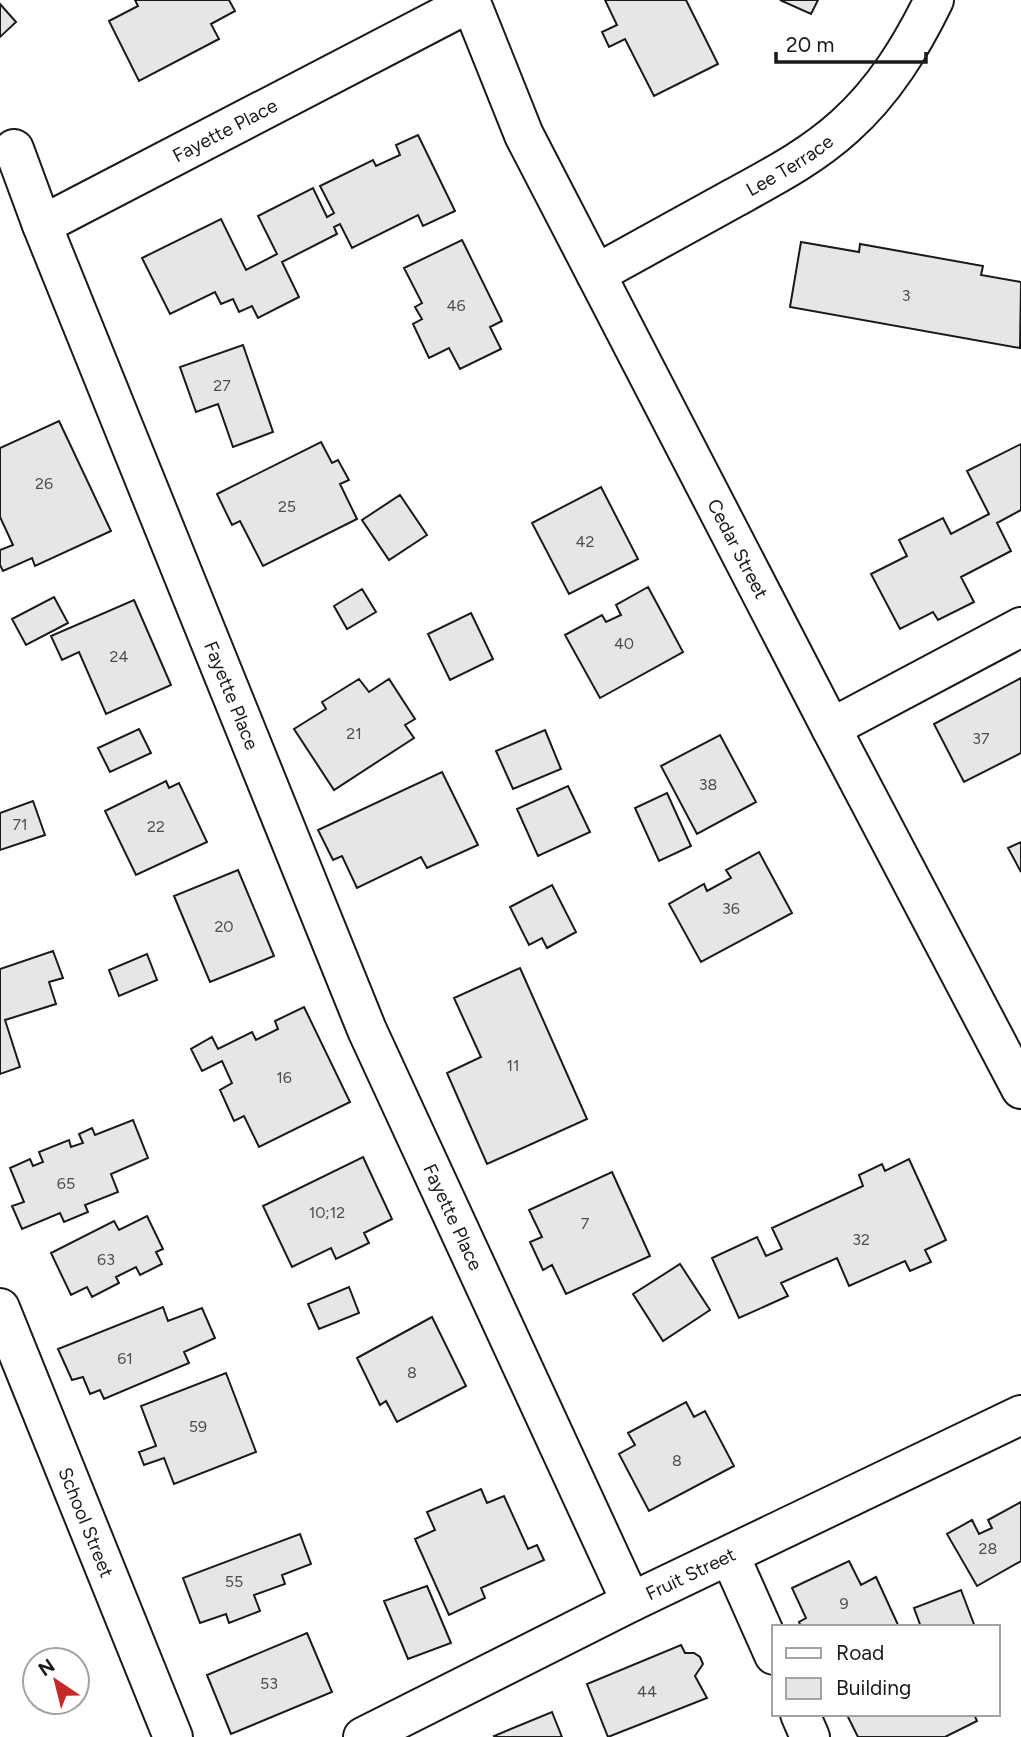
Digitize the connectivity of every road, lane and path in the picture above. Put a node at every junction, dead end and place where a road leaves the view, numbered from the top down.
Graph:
1 (934, 0) edge
2 (470, 1) edge
3 (14, 149) dead end
4 (42, 225) junction
5 (596, 274) junction
6 (1021, 627) edge
7 (831, 729) junction
8 (1021, 1089) edge
9 (0, 1308) edge
10 (1021, 1415) edge
11 (730, 1556) junction
12 (631, 1602) junction
13 (772, 1650) edge
14 (801, 1716) edge
15 (173, 1737) edge
16 (363, 1737) edge
17 (810, 1737) edge

1 - 5 street, Lee Terrace
2 - 4 street, Fayette Place
2 - 5 street, Cedar Street
3 - 4 street
4 - 12 street, Fayette Place
5 - 7 street, Cedar Street
6 - 7 street
7 - 8 street, Cedar Street
9 - 15 street, School Street
10 - 11 street, Fruit Street
11 - 12 street, Fruit Street
11 - 13 street
12 - 16 street, Fruit Street
14 - 17 street

